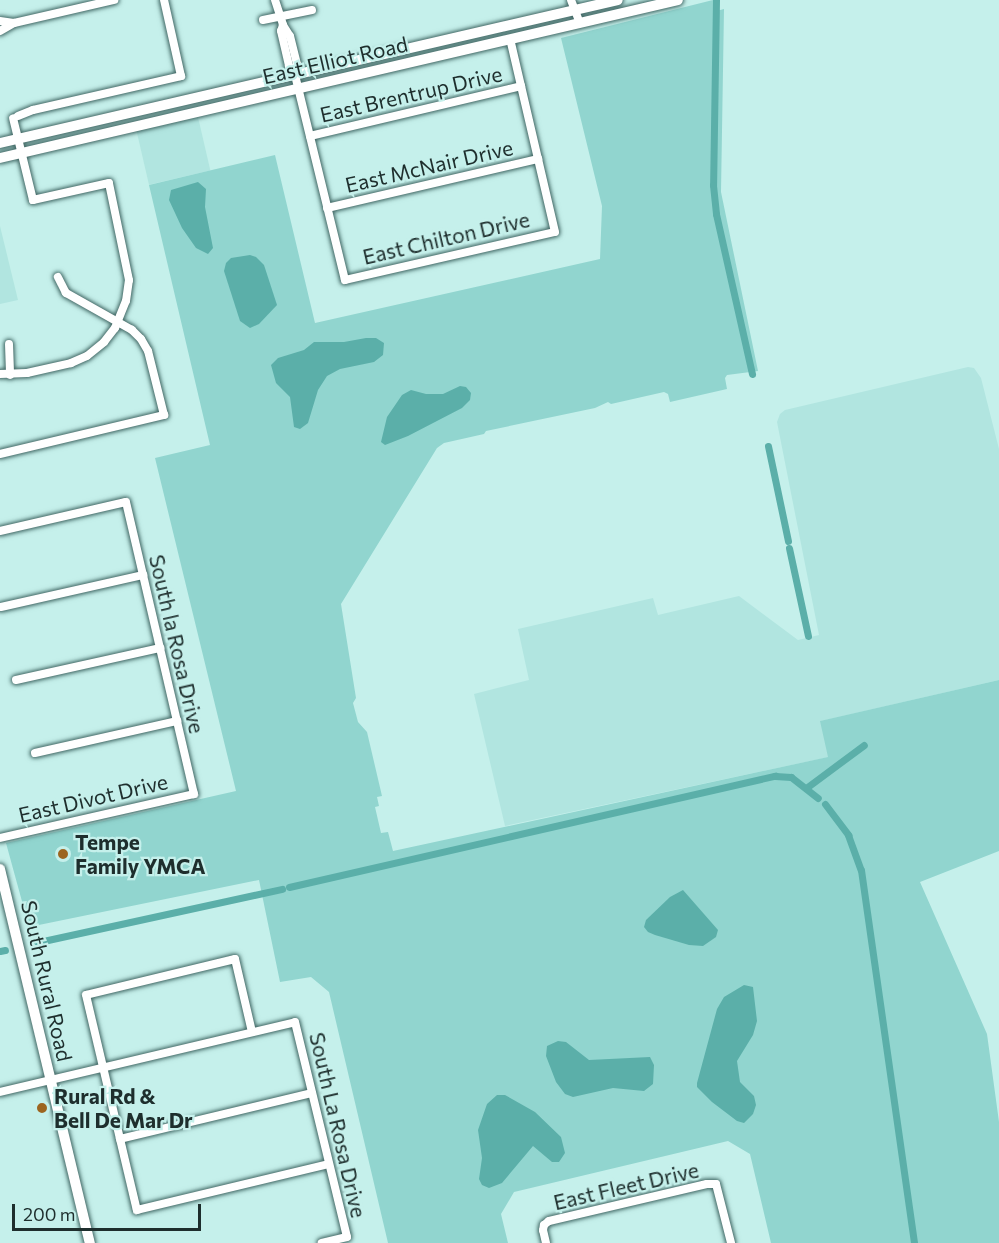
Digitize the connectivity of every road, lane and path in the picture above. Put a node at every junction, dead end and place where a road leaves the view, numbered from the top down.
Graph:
1 (114, 0) edge
2 (164, 0) edge
3 (275, 0) edge
4 (618, 0) edge
5 (678, 0) edge
6 (575, 3) edge
7 (312, 10) dead end
8 (0, 21) edge
9 (263, 21) dead end
10 (282, 21) junction
11 (15, 23) junction
12 (580, 23) junction
13 (0, 31) edge
14 (510, 39) junction
15 (295, 75) junction
16 (521, 86) junction
17 (298, 88) junction
18 (224, 92) junction
19 (227, 105) junction
20 (310, 136) junction
21 (19, 139) junction
22 (0, 144) edge
23 (22, 153) junction
24 (0, 158) edge
25 (538, 159) junction
26 (327, 208) junction
27 (58, 277) dead end
28 (118, 322) junction
29 (9, 344) dead end
30 (0, 374) edge
31 (10, 375) junction
32 (0, 454) edge
33 (0, 531) edge
34 (143, 575) junction
35 (1, 607) edge
36 (160, 648) junction
37 (16, 680) dead end
38 (177, 721) junction
39 (35, 753) dead end
40 (194, 794) joint
41 (0, 838) edge
42 (0, 869) edge
43 (252, 1032) junction
44 (103, 1067) junction
45 (50, 1080) junction
46 (0, 1092) edge
47 (312, 1093) junction
48 (120, 1139) junction
49 (329, 1164) junction
50 (90, 1243) edge
51 (322, 1243) edge
52 (546, 1243) edge
53 (731, 1243) edge

1 - 11 street
2 - 21 street
3 - 10 street
4 - 6 main road, East Elliot Road
5 - 12 main road, East Elliot Road
6 - 12 street
6 - 15 main road, East Elliot Road
7 - 10 street
8 - 11 street
9 - 10 street
10 - 15 street
11 - 13 street
12 - 14 main road, East Elliot Road
14 - 16 street
14 - 17 main road, East Elliot Road
15 - 17 street
15 - 18 main road, East Elliot Road
16 - 20 street, East Brentrup Drive
16 - 25 street
17 - 19 main road, East Elliot Road
17 - 20 street
18 - 19 main road
18 - 21 main road, East Elliot Road
19 - 23 main road, East Elliot Road
20 - 26 street
21 - 22 main road, East Elliot Road
21 - 23 street
23 - 24 main road, East Elliot Road
23 - 28 street
25 - 26 street, East McNair Drive
25 - 26 street, East Chilton Drive
27 - 28 street
28 - 31 street
28 - 32 street
29 - 31 street
30 - 31 street
33 - 34 street, South la Rosa Drive
34 - 35 street
34 - 36 street, South la Rosa Drive
36 - 37 street
36 - 38 street, South la Rosa Drive
38 - 39 street
38 - 40 street, South la Rosa Drive
40 - 41 street, East Divot Drive
42 - 45 main road, South Rural Road
43 - 44 street
43 - 44 street
43 - 47 street, South La Rosa Drive
44 - 45 street
44 - 48 street
45 - 46 street
45 - 50 main road, South Rural Road
47 - 48 street
47 - 49 street, South La Rosa Drive
48 - 49 street
49 - 51 street, South La Rosa Drive
52 - 53 street, East Fleet Drive

